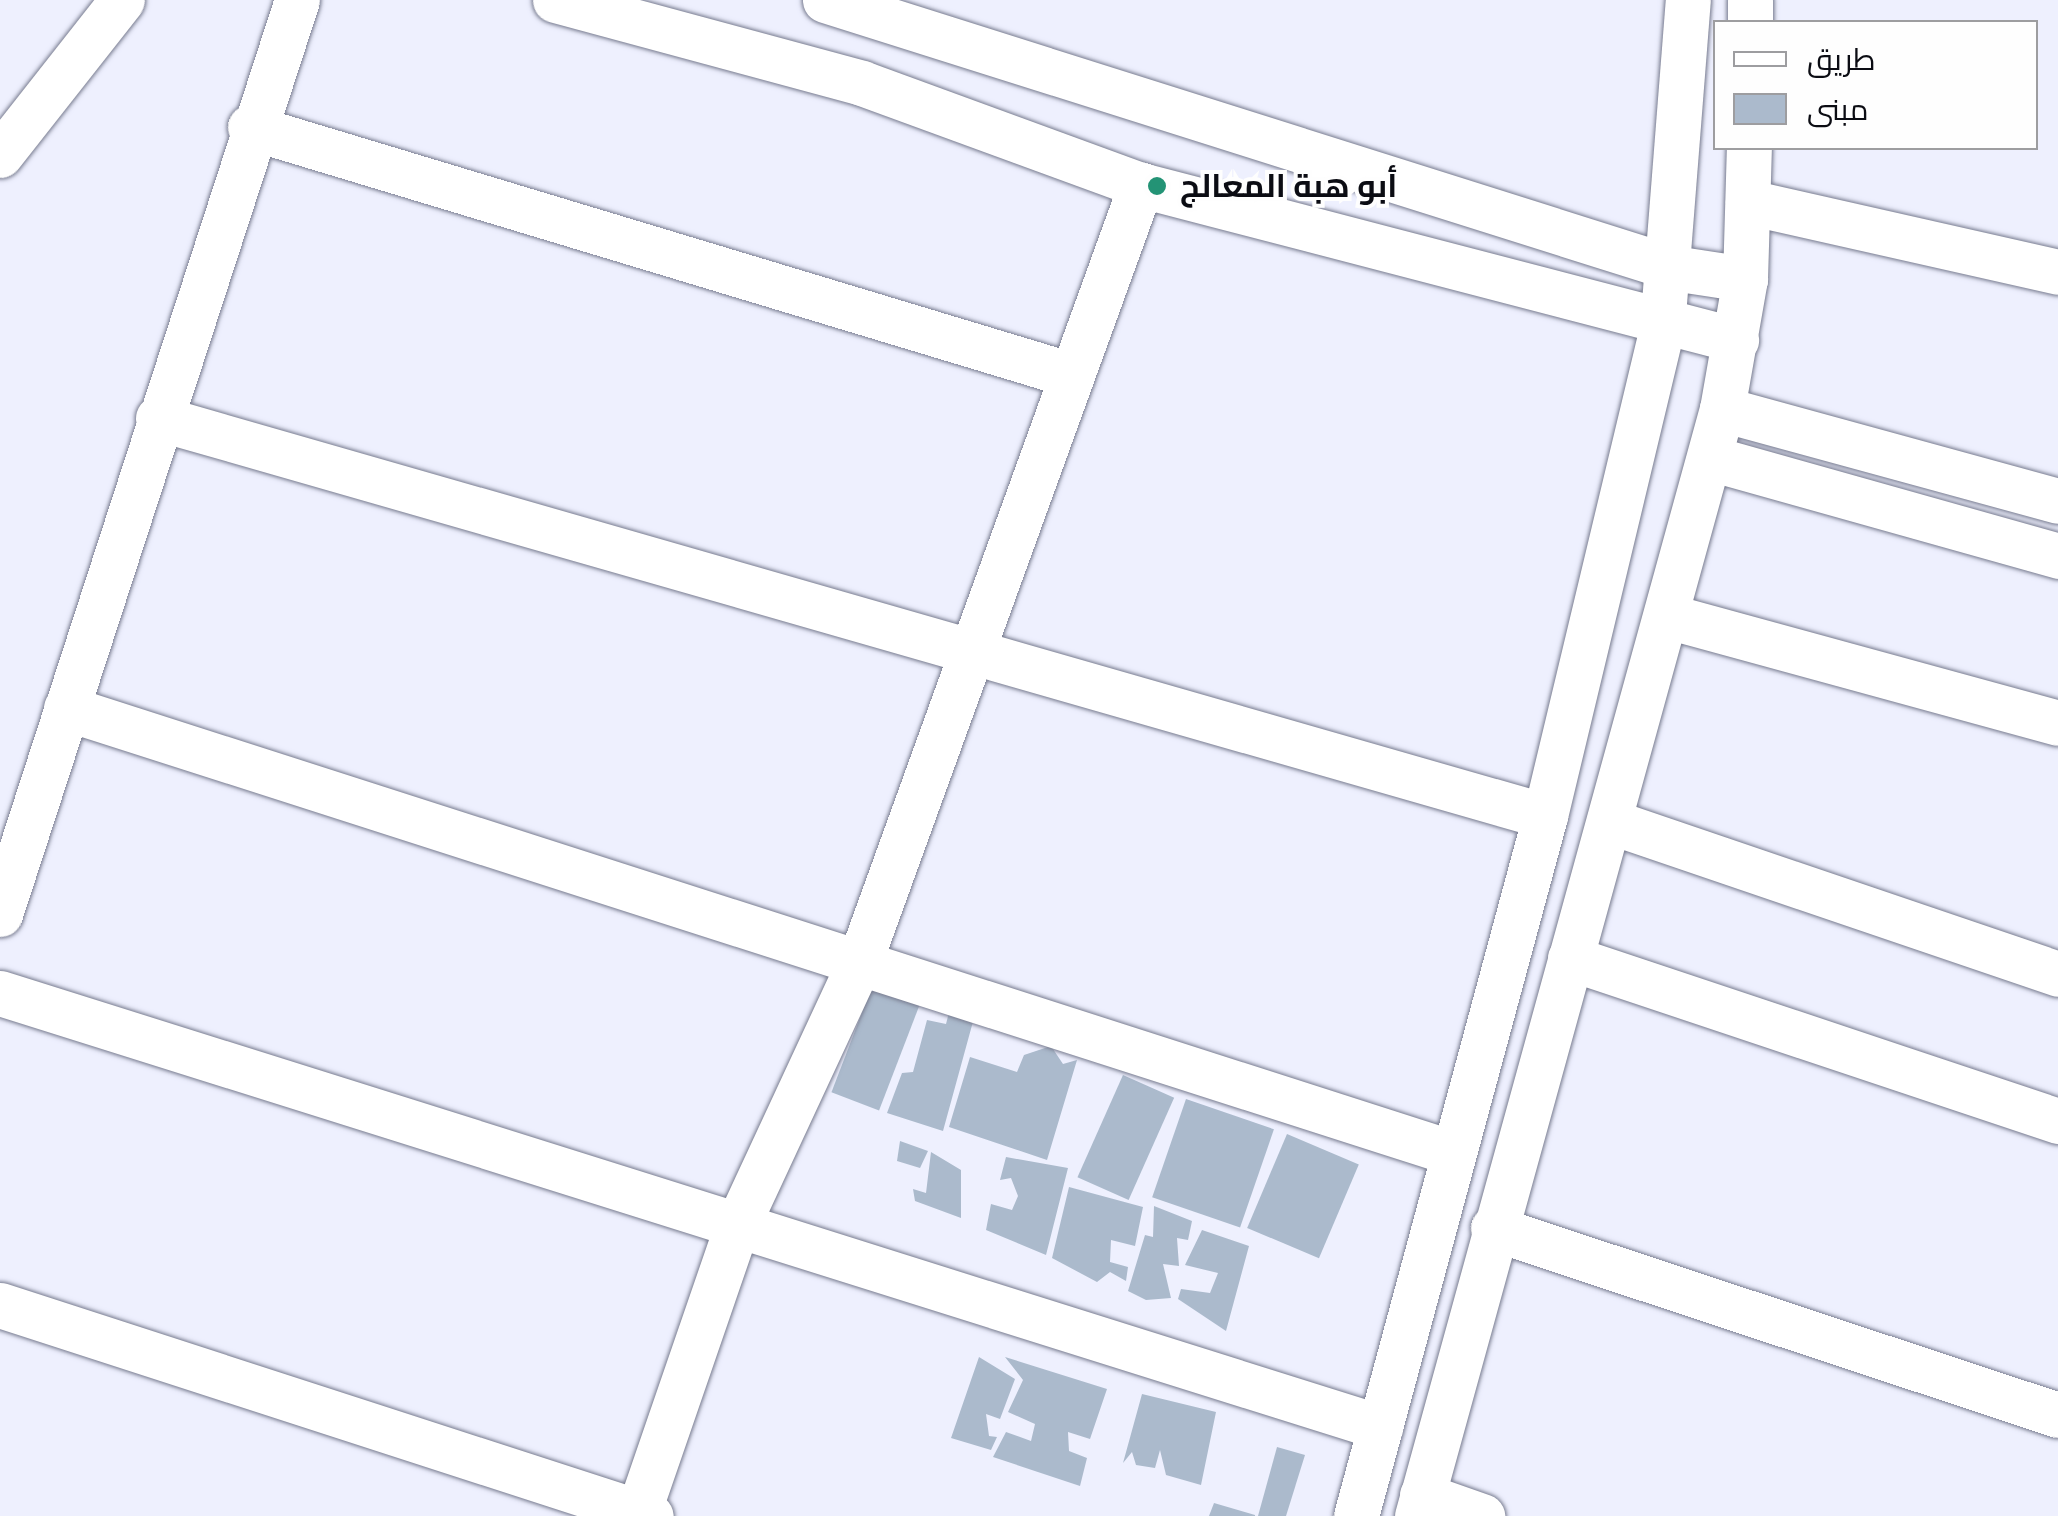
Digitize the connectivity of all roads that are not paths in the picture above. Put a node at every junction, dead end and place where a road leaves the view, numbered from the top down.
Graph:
1 (122, 0) edge
2 (297, 0) edge
3 (555, 0) edge
4 (824, 0) edge
5 (1688, 0) edge
6 (886, 8) edge
7 (250, 126) junction
8 (1749, 150) edge
9 (0, 155) edge
10 (1141, 185) junction
11 (1748, 202) junction
12 (1673, 268) junction
13 (2058, 272) edge
14 (1745, 279) junction
15 (1662, 328) junction
16 (1736, 340) junction
17 (1068, 374) junction
18 (1722, 409) junction
19 (158, 418) junction
20 (1710, 458) junction
21 (2058, 502) edge
22 (2058, 556) edge
23 (1666, 616) junction
24 (972, 659) junction
25 (66, 708) junction
26 (2058, 724) edge
27 (1545, 816) junction
28 (1608, 821) junction
29 (0, 914) edge
30 (1570, 958) junction
31 (859, 963) junction
32 (2058, 974) edge
33 (0, 993) edge
34 (2058, 1121) edge
35 (1454, 1153) junction
36 (737, 1226) junction
37 (1493, 1228) junction
38 (0, 1305) edge
39 (2058, 1415) edge
40 (1380, 1427) junction
41 (1420, 1506) edge
42 (643, 1515) edge
43 (1356, 1516) edge
44 (1482, 1516) edge

1 - 9 street
2 - 7 street
3 - 10 street
4 - 6 street
5 - 12 street
6 - 12 street
7 - 17 street
7 - 19 street
8 - 11 street
10 - 15 street
10 - 17 street
11 - 13 street
11 - 14 street
12 - 14 street
12 - 15 street
14 - 16 street
15 - 16 street
15 - 27 street
16 - 18 street
17 - 24 street
18 - 20 street
18 - 21 street
19 - 24 street
19 - 25 street
20 - 22 street
20 - 23 street
23 - 26 street
23 - 28 street
24 - 27 street
24 - 31 street
25 - 29 street
25 - 31 street
27 - 35 street
28 - 30 street
28 - 32 street
30 - 34 street
30 - 37 street
31 - 35 street
31 - 36 street
33 - 36 street
35 - 40 street
36 - 40 street
36 - 42 street
37 - 39 street
37 - 41 street
38 - 42 street
40 - 43 street
41 - 44 street

